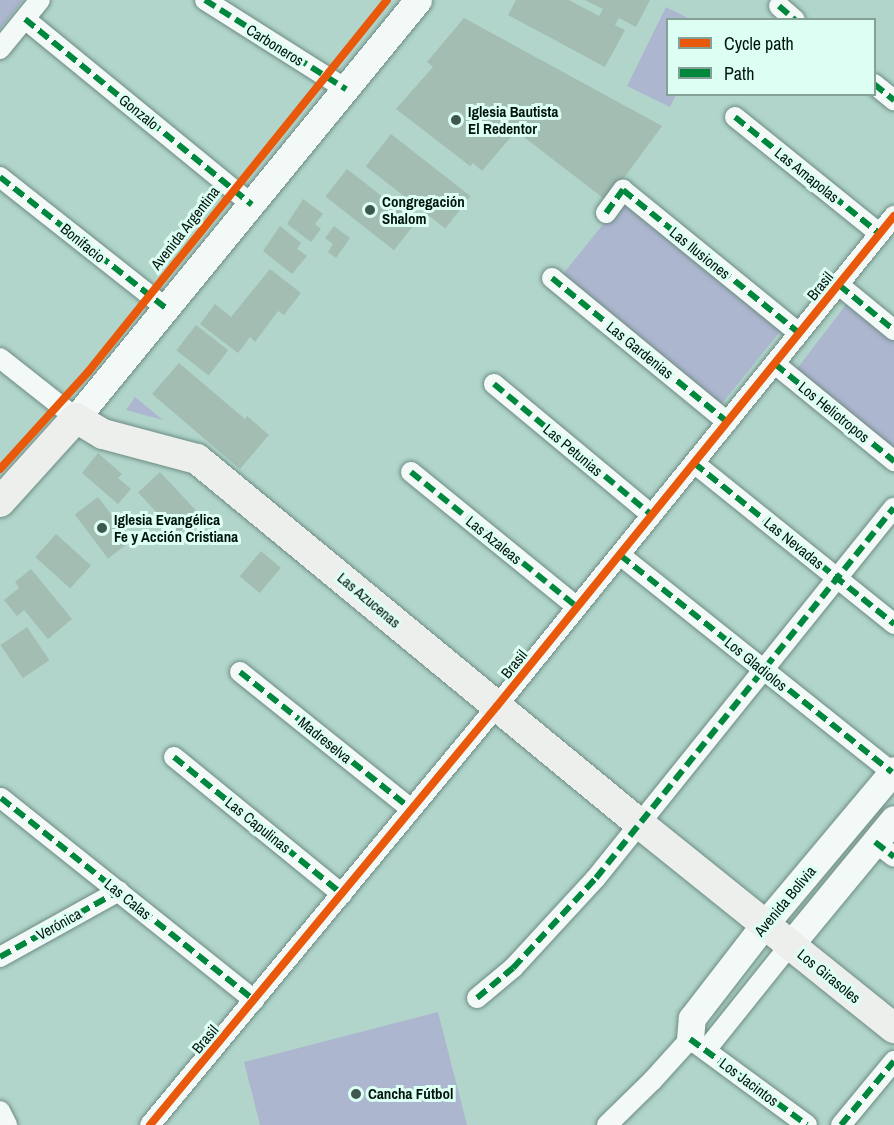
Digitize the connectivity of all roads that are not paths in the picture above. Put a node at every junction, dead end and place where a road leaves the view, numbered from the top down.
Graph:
1 (40, 0) edge
2 (205, 0) edge
3 (417, 0) edge
4 (779, 6) dead end
5 (793, 18) edge
6 (25, 19) junction
7 (0, 49) edge
8 (876, 86) edge
9 (346, 89) junction
10 (894, 100) edge
11 (735, 117) dead end
12 (0, 177) edge
13 (252, 205) junction
14 (606, 213) dead end
15 (894, 216) edge
16 (880, 234) junction
17 (552, 279) dead end
18 (839, 285) junction
19 (166, 308) junction
20 (894, 330) edge
21 (799, 333) junction
22 (0, 358) edge
23 (775, 364) junction
24 (494, 384) dead end
25 (76, 418) junction
26 (727, 422) junction
27 (894, 461) edge
28 (694, 463) junction
29 (411, 472) dead end
30 (0, 502) edge
31 (894, 508) edge
32 (652, 515) junction
33 (620, 555) junction
34 (838, 579) junction
35 (577, 607) junction
36 (894, 624) edge
37 (764, 670) junction
38 (240, 672) dead end
39 (497, 706) junction
40 (174, 757) dead end
41 (893, 771) edge
42 (2, 798) dead end
43 (411, 809) junction
44 (894, 819) edge
45 (639, 824) junction
46 (885, 849) edge
47 (119, 891) junction
48 (342, 894) junction
49 (764, 925) junction
50 (790, 945) junction
51 (0, 957) edge
52 (477, 998) dead end
53 (254, 1000) junction
54 (894, 1028) edge
55 (698, 1044) junction
56 (894, 1061) edge
57 (0, 1111) edge
58 (7, 1125) edge
59 (150, 1125) edge
60 (607, 1125) edge
61 (807, 1125) edge
62 (841, 1125) edge

1 - 6 street
2 - 9 street, Carboneros
3 - 9 main road
4 - 5 street
6 - 7 street
6 - 13 street, Gonzalo
8 - 10 street
9 - 13 main road
11 - 16 street, Las Amapolas
12 - 19 street, Bonifacio
13 - 19 main road
14 - 21 street, Las Ilusiones
15 - 16 street, Brasil
16 - 18 street, Brasil
17 - 26 street, Las Gardenias
18 - 20 street
18 - 21 street, Brasil
19 - 25 main road
21 - 23 street, Brasil
22 - 25 street
23 - 26 street, Brasil
23 - 27 street, Los Heliotropos
24 - 32 street, Las Petunias
25 - 30 main road
25 - 39 main road, Las Azucenas
26 - 28 street, Brasil
28 - 32 street, Brasil
28 - 34 street, Las Nevadas
29 - 35 street, Las Azaleas
31 - 34 street
32 - 33 street, Brasil
33 - 35 street, Brasil
33 - 37 street, Los Gladiolos
34 - 36 street, Las Nevadas
34 - 37 street
35 - 39 street, Brasil
37 - 41 street, Los Gladiolos
37 - 45 street
38 - 43 street, Madreselva
39 - 43 street, Brasil
39 - 45 main road, Las Azucenas
40 - 48 street, Las Capulinas
41 - 49 main road, Avenida Bolivia
42 - 47 street, Las Calas
43 - 48 street, Brasil
44 - 46 main road
45 - 49 main road, Las Azucenas
45 - 52 street
46 - 50 main road
47 - 51 street, Verónica
47 - 53 street, Las Calas
48 - 53 street, Brasil
49 - 50 main road, Los Girasoles
49 - 55 main road, Avenida Bolivia
50 - 54 main road, Los Girasoles
50 - 55 street
53 - 59 street, Brasil
55 - 60 street
55 - 61 street, Los Jacintos
56 - 62 street
57 - 58 street

